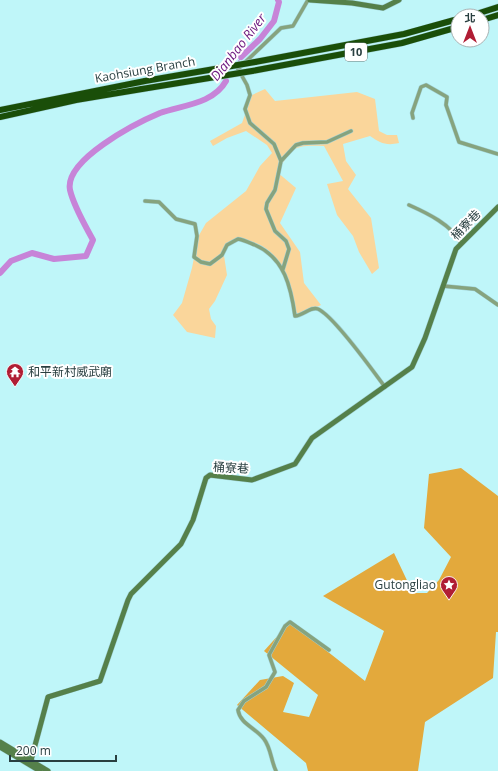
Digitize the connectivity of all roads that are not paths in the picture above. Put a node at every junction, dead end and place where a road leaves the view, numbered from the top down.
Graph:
1 (309, 0) edge
2 (399, 0) edge
3 (450, 21) edge
4 (450, 29) edge
5 (0, 110) edge
6 (0, 117) edge
7 (413, 118) dead end
8 (351, 131) dead end
9 (498, 154) edge
10 (281, 161) junction
11 (145, 201) dead end
12 (409, 205) dead end
13 (498, 207) edge
14 (461, 243) junction
15 (283, 270) junction
16 (443, 286) junction
17 (498, 305) edge
18 (385, 387) junction
19 (329, 650) dead end
20 (0, 742) edge
21 (0, 747) edge
22 (31, 762) junction
23 (40, 771) edge
24 (48, 771) edge
25 (276, 771) edge

1 - 2 street
1 - 10 street
3 - 5 highway, Kaohsiung Branch / 10, bridge
4 - 6 highway, Kaohsiung Branch / 10, bridge
7 - 9 street
8 - 10 street
10 - 15 street
11 - 15 street
12 - 14 street
13 - 14 street, 桶寮巷
14 - 16 street, 桶寮巷
15 - 18 street
16 - 17 street
16 - 18 street, 桶寮巷
18 - 22 street, 桶寮巷
19 - 25 street
20 - 22 street
21 - 22 street
22 - 23 street
22 - 24 street

